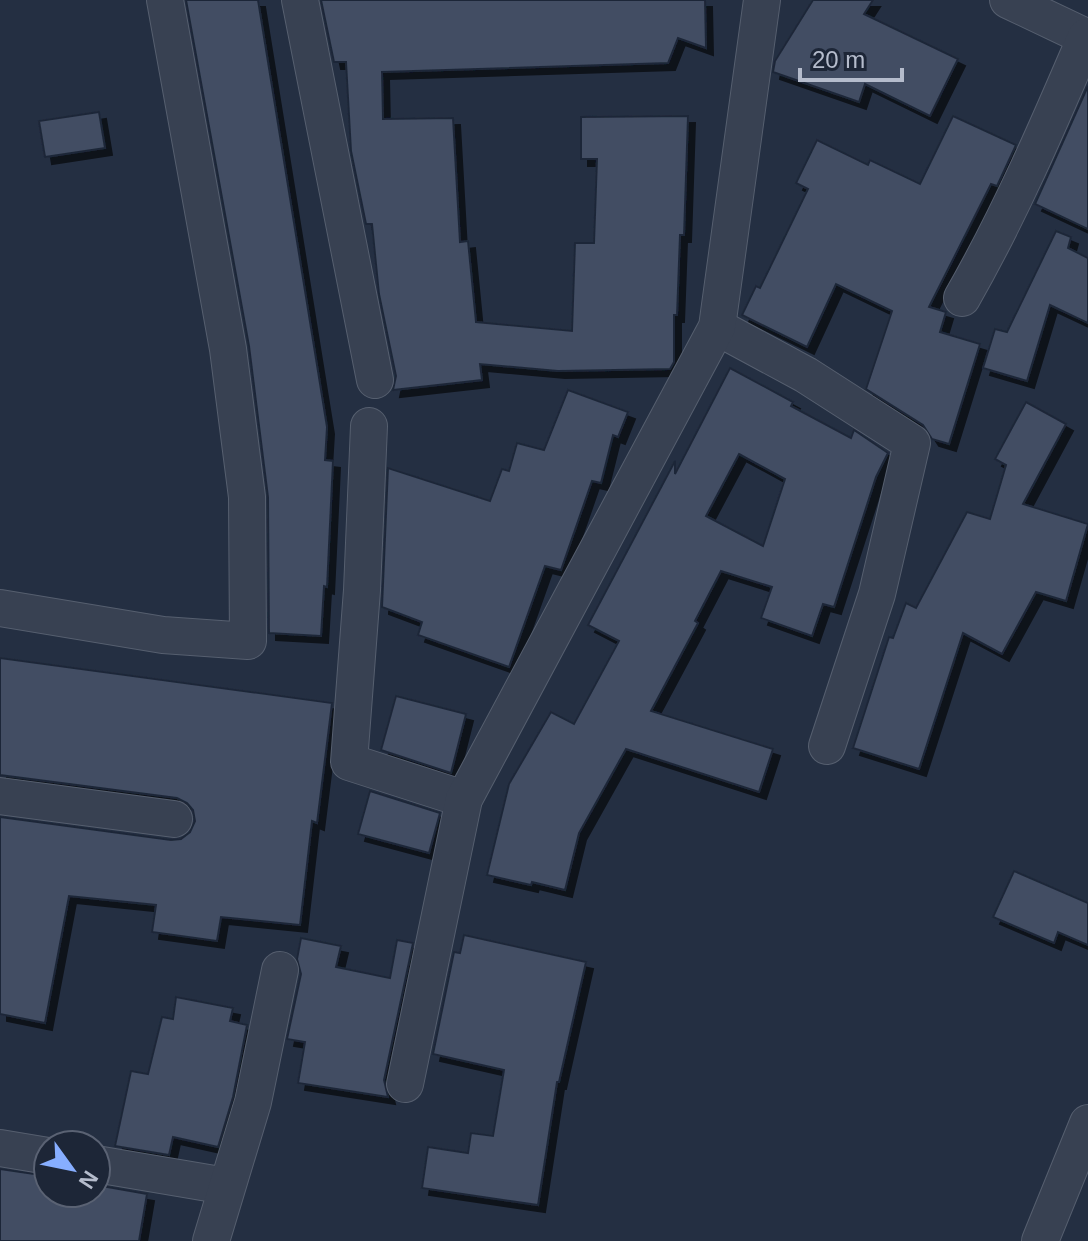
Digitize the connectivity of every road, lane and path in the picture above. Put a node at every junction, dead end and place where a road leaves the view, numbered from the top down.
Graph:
1 (165, 0) edge
2 (300, 0) edge
3 (762, 0) edge
4 (1008, 0) edge
5 (1087, 37) edge
6 (962, 298) dead end
7 (717, 327) junction
8 (375, 380) dead end
9 (369, 426) dead end
10 (0, 608) edge
11 (827, 746) dead end
12 (0, 796) edge
13 (464, 799) junction
14 (174, 819) dead end
15 (280, 970) dead end
16 (405, 1084) dead end
17 (1088, 1123) edge
18 (0, 1148) edge
19 (32, 1153) edge
20 (112, 1167) edge
21 (226, 1186) junction
22 (211, 1241) edge
23 (1040, 1241) edge

1 - 10 street
2 - 8 street
3 - 7 street
4 - 5 street
5 - 6 street
7 - 11 street
7 - 13 street
9 - 13 street
12 - 14 street
13 - 16 street
15 - 21 street
17 - 23 street
18 - 19 street
20 - 21 street
21 - 22 street

